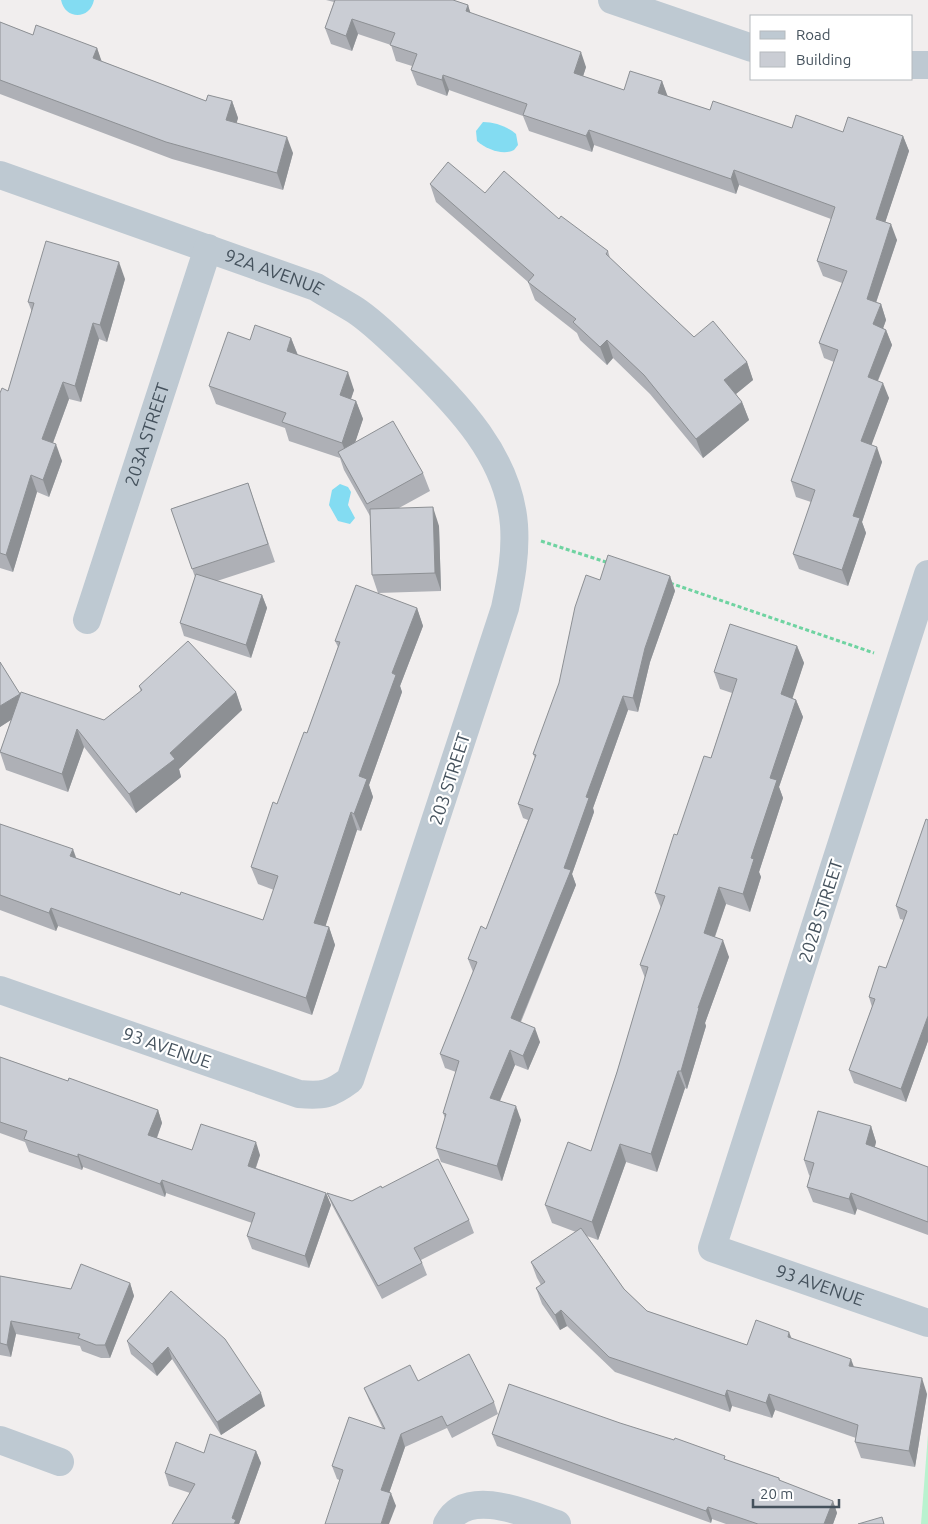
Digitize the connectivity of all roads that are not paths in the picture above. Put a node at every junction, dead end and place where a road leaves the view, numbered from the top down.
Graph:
1 (612, 0) edge
2 (750, 47) edge
3 (913, 65) edge
4 (928, 66) edge
5 (0, 176) edge
6 (208, 248) junction
7 (492, 456) joint
8 (928, 574) edge
9 (87, 620) dead end
10 (0, 990) edge
11 (336, 1091) joint
12 (712, 1248) joint
13 (928, 1323) edge
14 (0, 1440) edge
15 (60, 1462) dead end
16 (447, 1524) edge
17 (557, 1524) edge

1 - 2 street
3 - 4 street
5 - 6 street, 92A AVENUE
6 - 7 street, 92A AVENUE
6 - 9 street, 203A STREET
7 - 11 street, 203 STREET
8 - 12 street, 202B STREET
10 - 11 street, 93 AVENUE
12 - 13 street, 93 AVENUE
14 - 15 street
16 - 17 street

